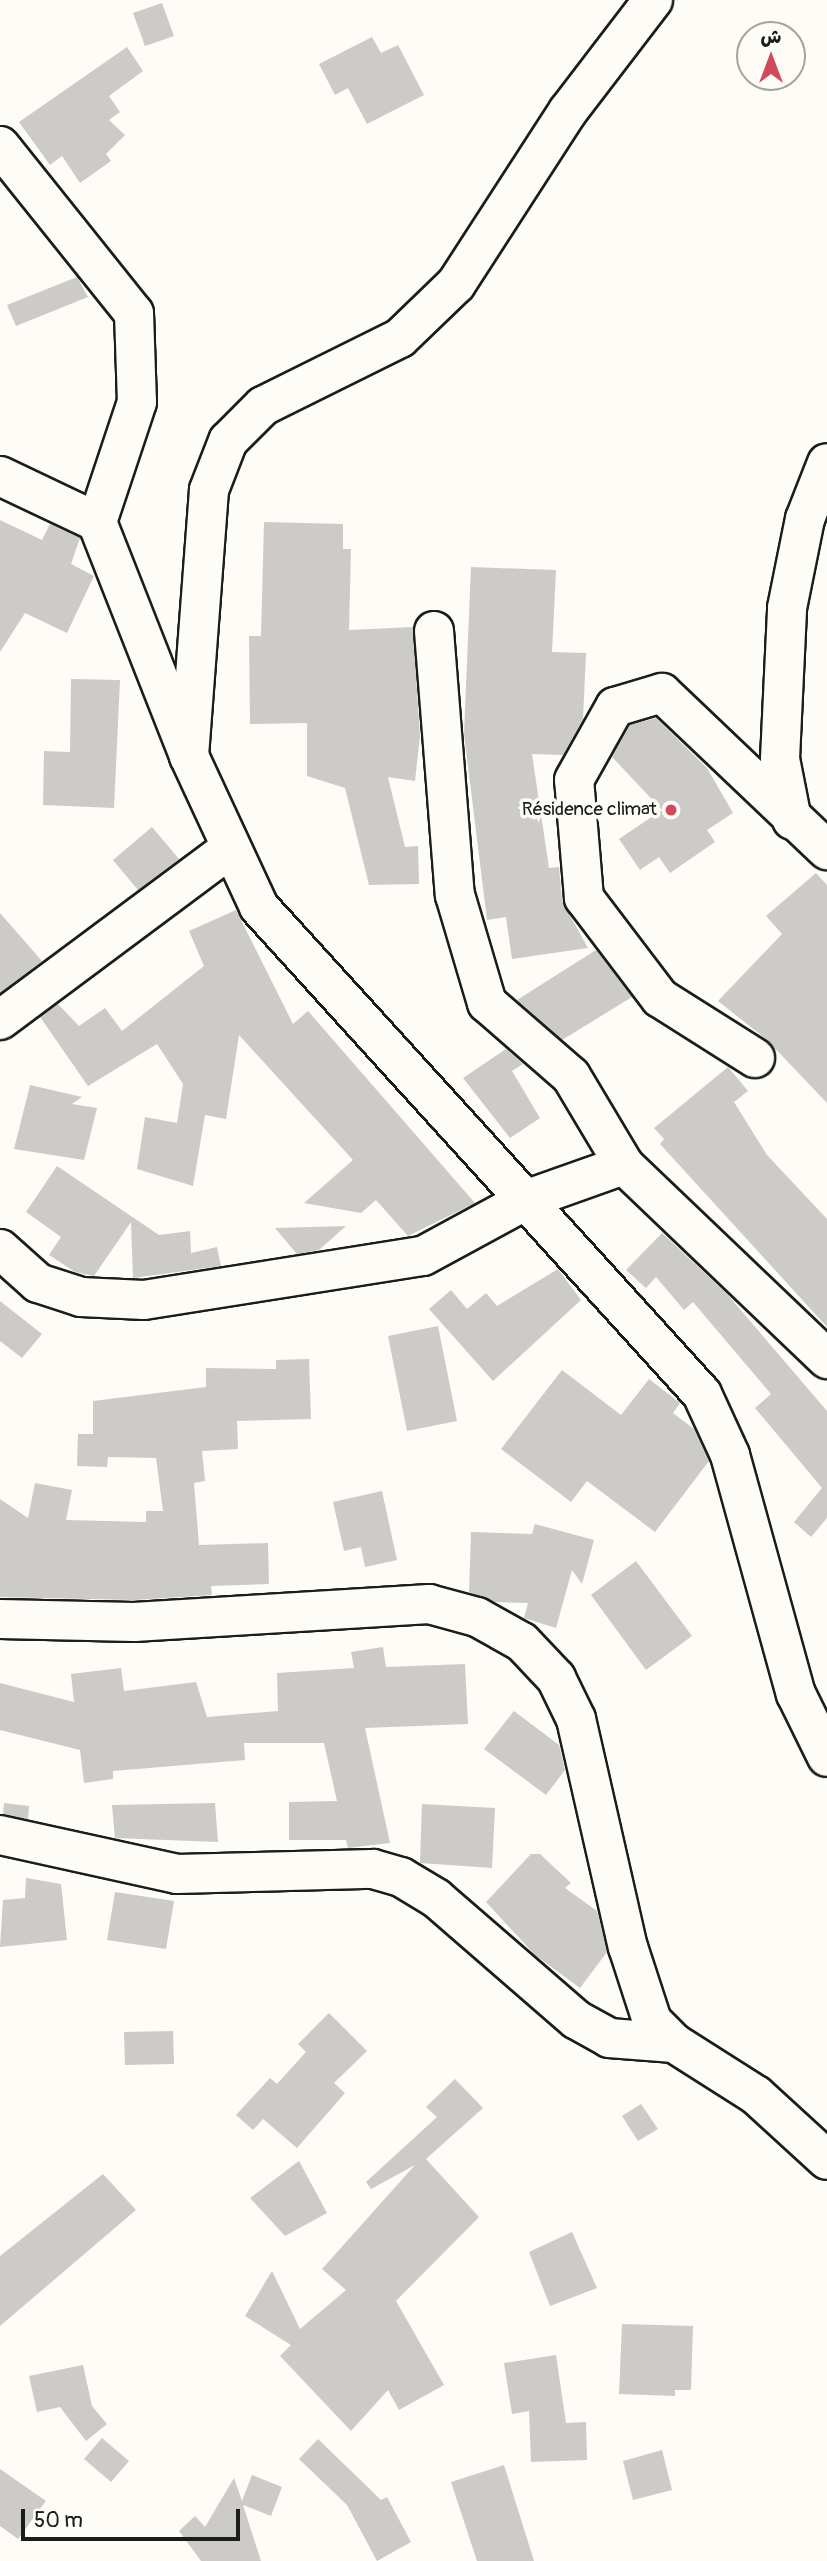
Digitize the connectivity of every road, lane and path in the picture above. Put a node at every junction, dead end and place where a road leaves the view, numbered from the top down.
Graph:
1 (653, 0) edge
2 (0, 146) edge
3 (827, 463) edge
4 (0, 476) edge
5 (97, 522) junction
6 (434, 631) dead end
7 (190, 756) junction
8 (792, 820) junction
9 (827, 849) edge
10 (228, 850) junction
11 (0, 1020) edge
12 (755, 1058) dead end
13 (624, 1165) junction
14 (528, 1199) junction
15 (0, 1249) edge
16 (827, 1359) edge
17 (0, 1619) edge
18 (827, 1757) edge
19 (0, 1835) edge
20 (674, 2043) junction
21 (827, 2160) edge

1 - 7 street
2 - 5 street
3 - 8 street
4 - 5 street
5 - 7 street
6 - 13 street
7 - 10 street
8 - 9 street
8 - 12 street
10 - 11 street
10 - 14 street
13 - 14 street
13 - 16 street
14 - 15 street
14 - 18 street
17 - 20 street
19 - 20 street
20 - 21 street

